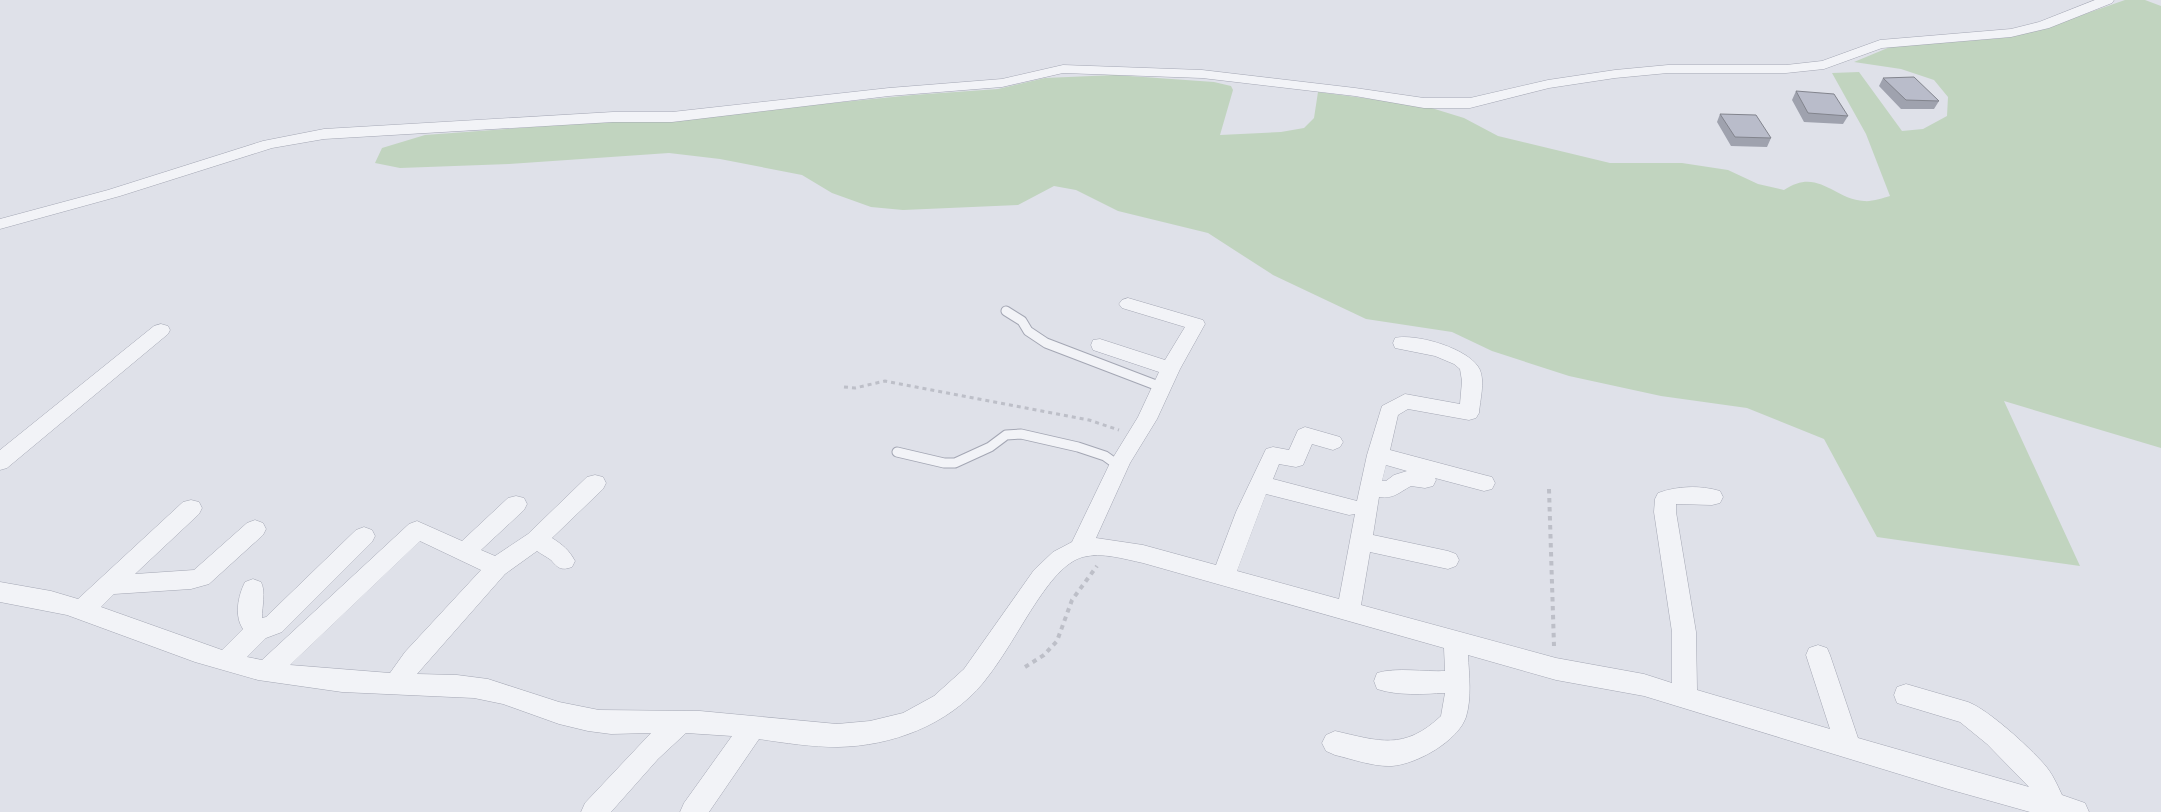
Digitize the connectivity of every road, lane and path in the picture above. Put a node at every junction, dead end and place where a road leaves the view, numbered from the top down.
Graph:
1 (2107, 0) edge
2 (0, 224) edge
3 (1128, 304) dead end
4 (1006, 311) dead end
5 (161, 330) dead end
6 (1402, 343) dead end
7 (1100, 345) dead end
8 (1170, 369) junction
9 (844, 387) dead end
10 (1161, 387) junction
11 (1135, 438) junction
12 (1333, 442) dead end
13 (897, 452) dead end
14 (1377, 455) junction
15 (0, 462) edge
16 (1119, 466) junction
17 (1425, 480) dead end
18 (595, 483) dead end
19 (1484, 483) dead end
20 (1259, 484) junction
21 (1370, 488) junction
22 (1549, 489) dead end
23 (1712, 497) dead end
24 (516, 504) dead end
25 (1349, 507) dead end
26 (191, 508) dead end
27 (255, 529) dead end
28 (364, 536) dead end
29 (536, 540) junction
30 (1361, 541) junction
31 (166, 544) dead end
32 (1080, 548) junction
33 (1105, 548) junction
34 (464, 552) junction
35 (1448, 560) dead end
36 (564, 561) dead end
37 (497, 567) junction
38 (1223, 577) junction
39 (117, 585) junction
40 (253, 590) dead end
41 (2, 595) edge
42 (82, 610) junction
43 (1348, 612) junction
44 (258, 630) junction
45 (1456, 641) junction
46 (1818, 656) dead end
47 (227, 661) junction
48 (1026, 667) dead end
49 (1556, 669) junction
50 (267, 671) junction
51 (1456, 681) junction
52 (1386, 682) dead end
53 (396, 684) junction
54 (1906, 695) dead end
55 (1685, 697) junction
56 (681, 721) junction
57 (753, 727) junction
58 (1336, 743) dead end
59 (1848, 747) junction
60 (2052, 805) junction
61 (594, 812) edge
62 (693, 812) edge
63 (2076, 812) edge

1 - 2 street
3 - 8 street
4 - 10 lane
5 - 15 street
6 - 14 street
7 - 8 street
8 - 10 street
9 - 11 path
10 - 11 street
11 - 16 street
12 - 20 street
13 - 16 lane
14 - 19 street
14 - 21 street
16 - 32 street
17 - 21 street
18 - 29 street
20 - 25 street
20 - 38 street
21 - 30 street
22 - 49 path
23 - 55 street
24 - 34 street
26 - 39 street
27 - 39 street
28 - 44 street
29 - 36 street
29 - 37 street
30 - 35 street
30 - 43 street
31 - 39 street
32 - 33 street
32 - 57 street
33 - 38 street
33 - 48 path
34 - 37 street
34 - 50 street
37 - 53 street
38 - 43 street
39 - 42 street
40 - 44 street
41 - 42 street
42 - 47 street
43 - 45 street
44 - 47 street
45 - 49 street
45 - 51 street
46 - 59 street
47 - 50 street
49 - 55 street
50 - 53 street
51 - 52 street
51 - 58 street
53 - 56 street
54 - 60 street
55 - 59 street
56 - 57 street
56 - 61 street
57 - 62 street
59 - 60 street
60 - 63 street

